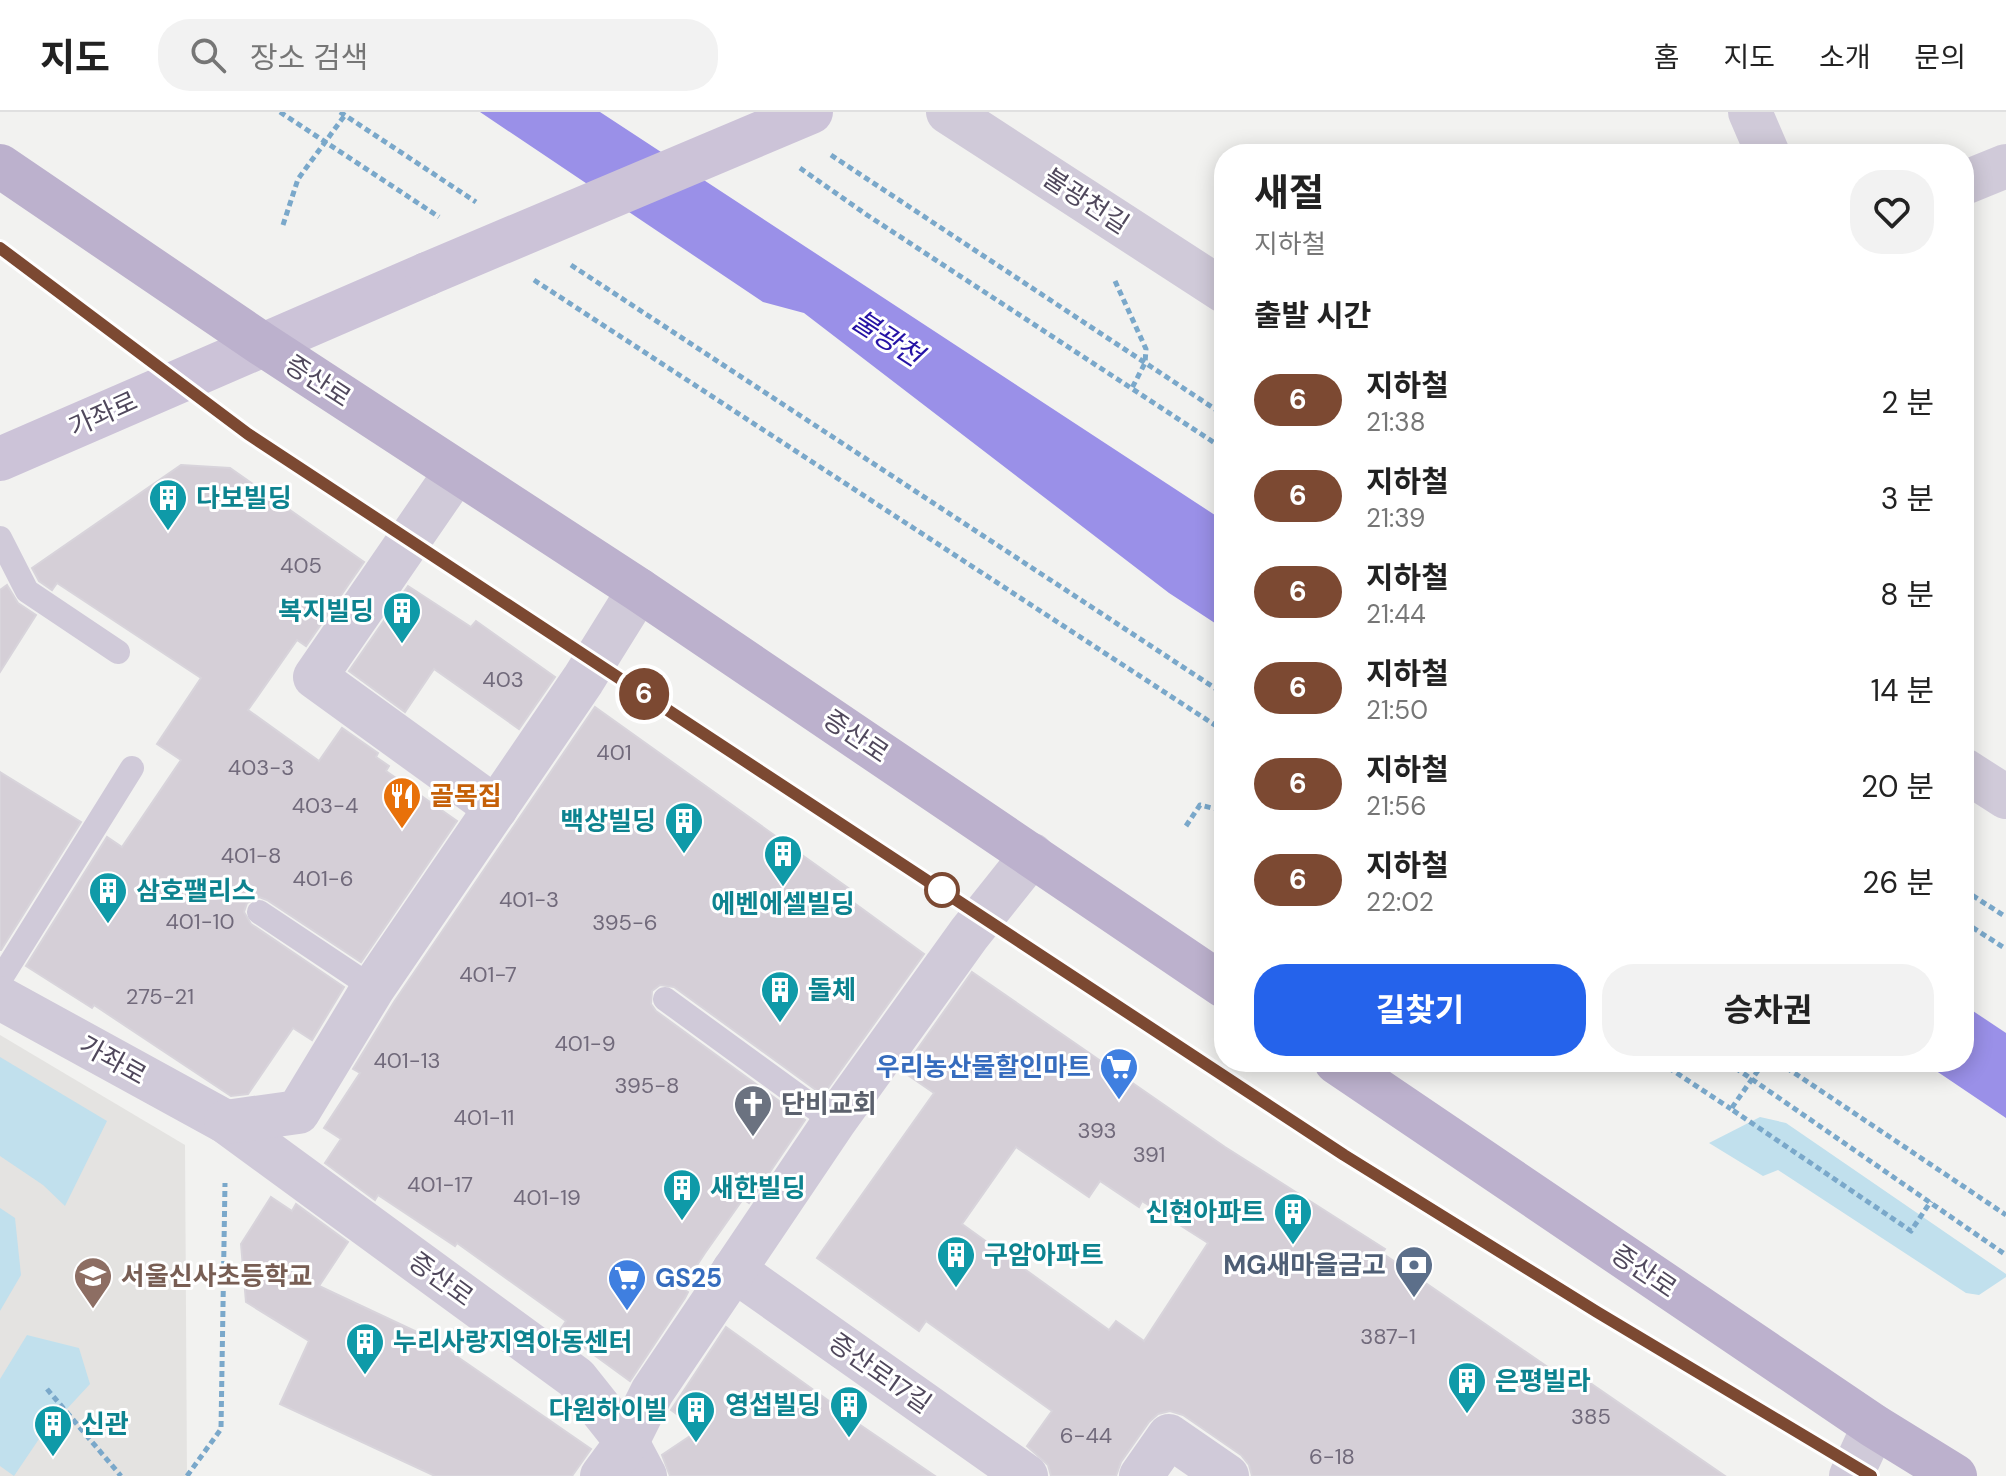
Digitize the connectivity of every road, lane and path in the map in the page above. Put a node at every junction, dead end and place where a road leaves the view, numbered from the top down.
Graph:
1 (280, 112) edge
2 (948, 112) edge
3 (1750, 112) edge
4 (343, 114) edge
5 (815, 129) edge
6 (325, 142) junction
7 (1764, 144) edge
8 (794, 163) dead end
9 (0, 166) edge
10 (2006, 166) edge
11 (1974, 179) edge
12 (477, 202) dead end
13 (1107, 215) junction
14 (445, 221) dead end
15 (283, 225) dead end
16 (569, 263) dead end
17 (525, 274) dead end
18 (1214, 285) edge
19 (262, 344) junction
20 (1145, 363) junction
21 (1132, 388) junction
22 (1214, 408) edge
23 (1214, 442) edge
24 (0, 459) edge
25 (456, 472) junction
26 (0, 538) edge
27 (639, 590) junction
28 (118, 652) dead end
29 (1214, 687) edge
30 (1214, 724) edge
31 (132, 768) dead end
32 (1974, 776) edge
33 (2006, 797) edge
34 (496, 808) junction
35 (1214, 808) edge
36 (1186, 826) dead end
37 (1032, 855) junction
38 (1974, 896) edge
39 (259, 912) dead end
40 (2006, 917) edge
41 (1974, 928) edge
42 (2006, 949) edge
43 (1214, 979) edge
44 (0, 980) edge
45 (373, 988) junction
46 (0, 998) edge
47 (665, 999) dead end
48 (1351, 1072) edge
49 (1675, 1072) edge
50 (1742, 1072) edge
51 (1758, 1072) edge
52 (1793, 1072) edge
53 (1753, 1079) junction
54 (1731, 1109) junction
55 (226, 1122) junction
56 (834, 1122) junction
57 (1931, 1201) junction
58 (2006, 1215) edge
59 (2006, 1255) edge
60 (734, 1270) junction
61 (47, 1389) dead end
62 (1874, 1426) junction
63 (625, 1465) edge
64 (121, 1476) edge
65 (187, 1476) edge
66 (1026, 1476) edge
67 (1141, 1476) edge
68 (1227, 1476) edge
69 (1851, 1476) edge
70 (1955, 1476) edge

1 - 6 path
2 - 13 street, 불광천길
3 - 7 street
4 - 6 path
4 - 12 path
5 - 19 main road, 가좌로, bridge
5 - 20 path
6 - 14 path
6 - 15 path
8 - 21 path
9 - 19 main road, 증산로
10 - 11 street
13 - 18 street, 불광천길
13 - 20 path
16 - 29 path
17 - 30 path
19 - 24 main road, 가좌로
19 - 25 main road, 증산로
20 - 21 path
20 - 22 path
21 - 23 path
25 - 27 main road, 증산로
25 - 34 street
26 - 28 lane
27 - 34 street
27 - 37 main road, 증산로
31 - 44 lane
32 - 33 street
34 - 45 street
35 - 36 path
37 - 43 main road, 증산로
37 - 56 street, 증산로
38 - 40 path
39 - 45 lane
41 - 42 path
45 - 55 street
46 - 55 street, 가좌로
47 - 56 lane
48 - 62 main road, 증산로
49 - 54 path
50 - 53 path
51 - 53 path
52 - 58 path
53 - 54 path
53 - 57 path
54 - 57 path
55 - 63 street, 증산로
55 - 65 path
56 - 60 street, 증산로
57 - 59 path
60 - 63 street, 증산로
60 - 66 street, 증산로17길
61 - 64 path
62 - 69 street
62 - 70 main road, 증산로
67 - 68 street

